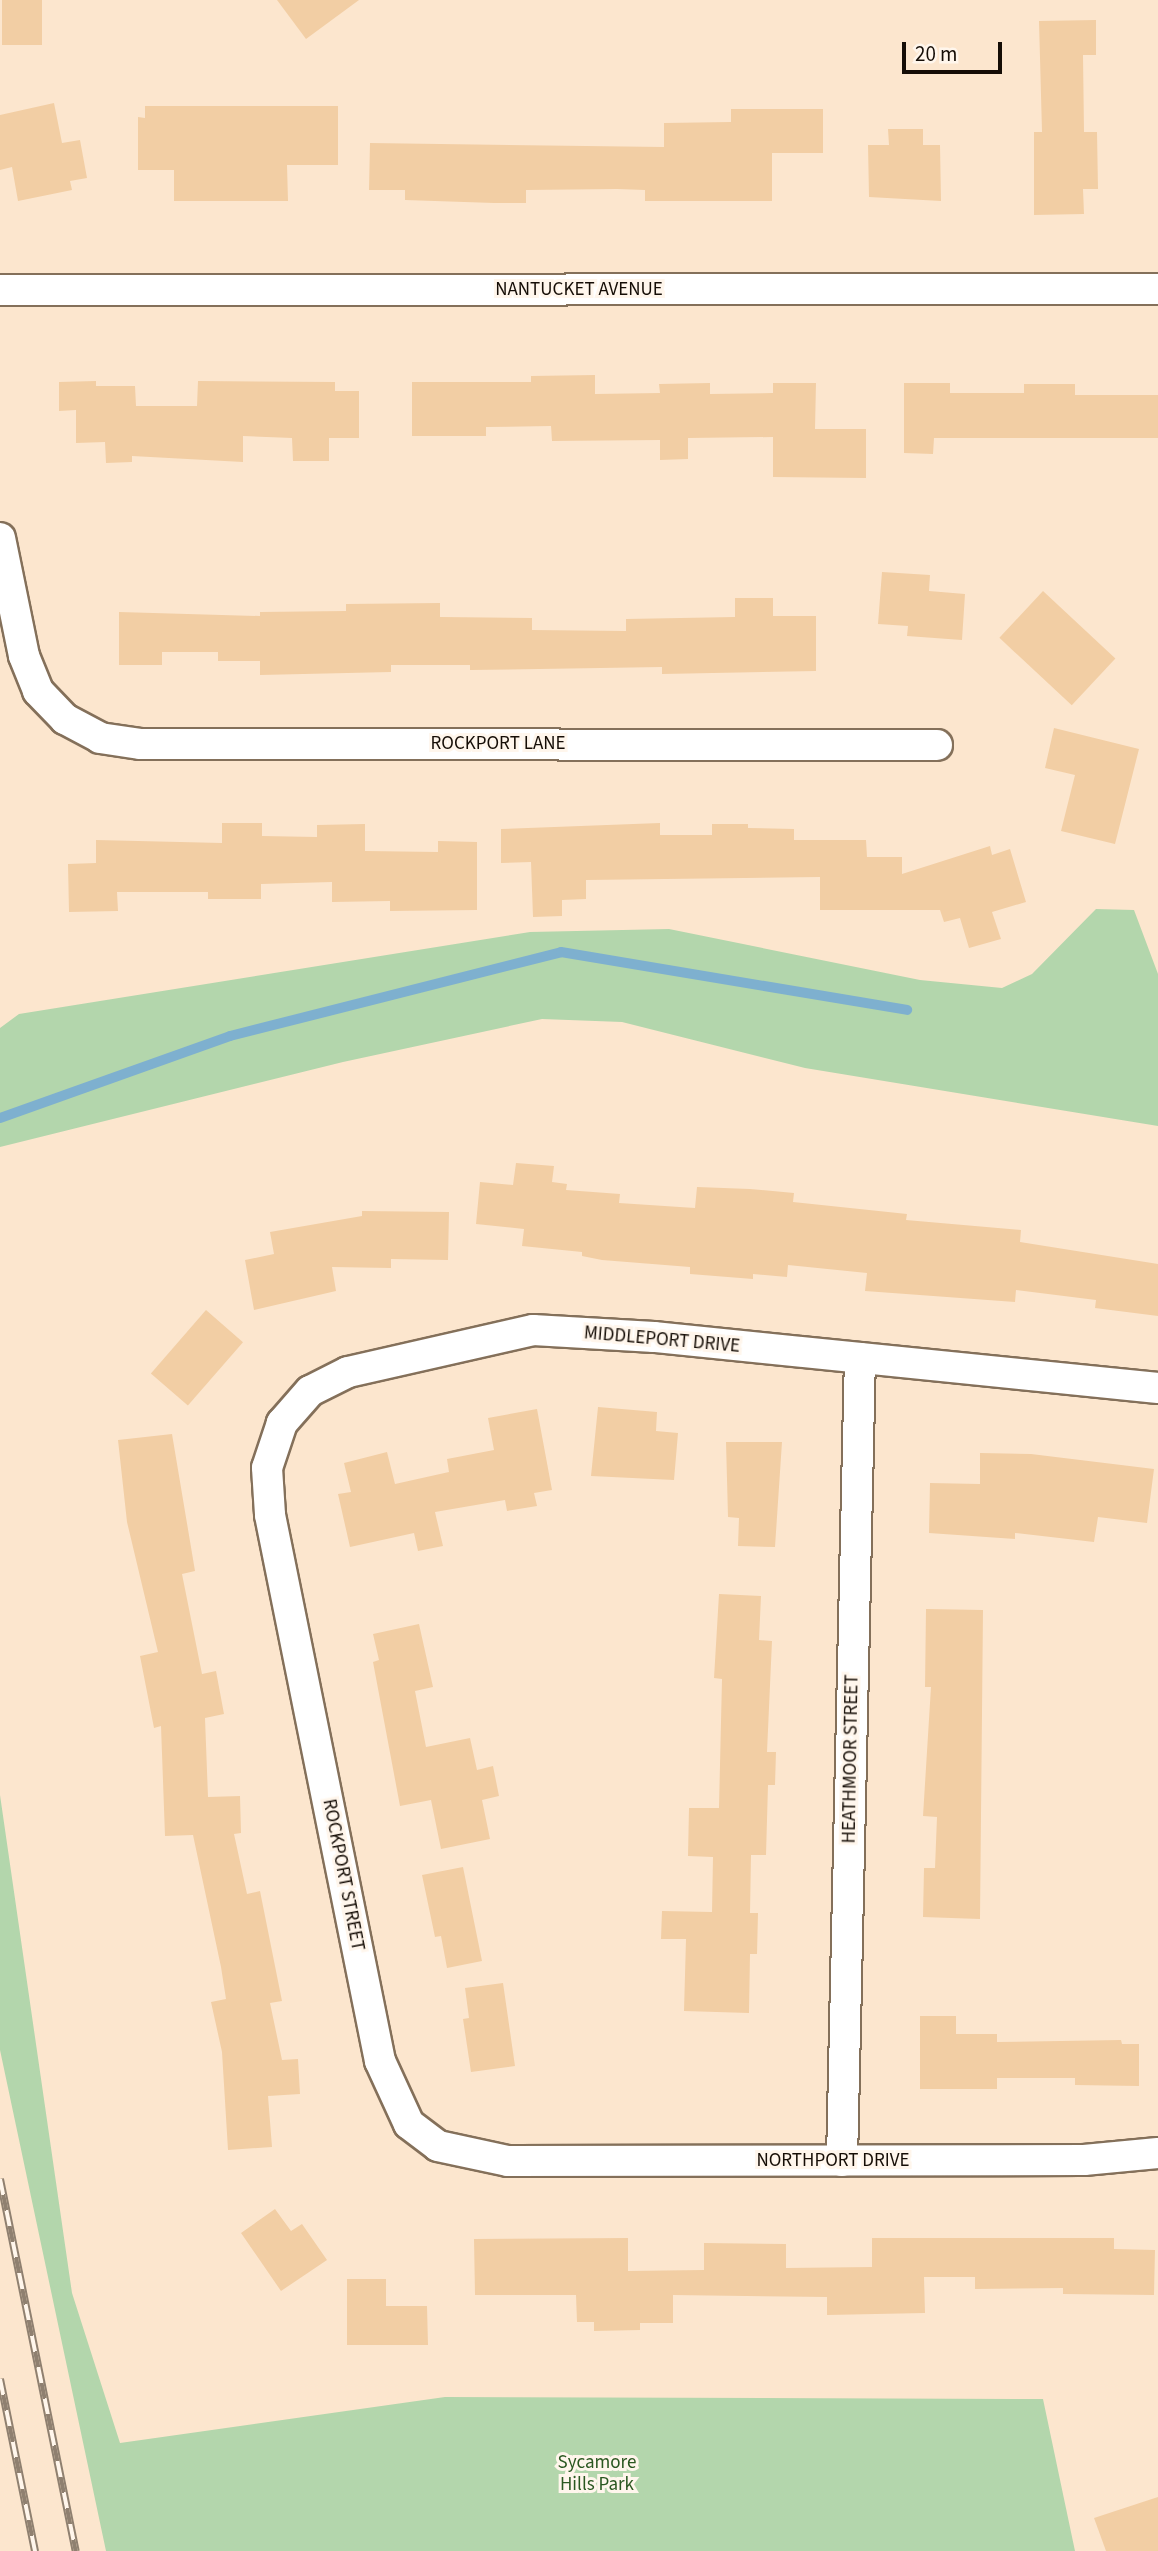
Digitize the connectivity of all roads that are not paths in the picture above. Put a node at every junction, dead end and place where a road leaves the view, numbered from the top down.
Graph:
1 (1158, 289) edge
2 (0, 290) edge
3 (0, 538) edge
4 (937, 745) dead end
5 (860, 1358) junction
6 (1158, 1388) edge
7 (270, 1514) joint
8 (1158, 2152) edge
9 (508, 2161) joint
10 (842, 2161) junction

1 - 2 street, NANTUCKET AVENUE
3 - 4 street, ROCKPORT LANE
5 - 6 street, MIDDLEPORT DRIVE
5 - 7 street, MIDDLEPORT DRIVE
5 - 10 street, HEATHMOOR STREET
7 - 9 street, ROCKPORT STREET
8 - 10 street, NORTHPORT DRIVE
9 - 10 street, NORTHPORT DRIVE

